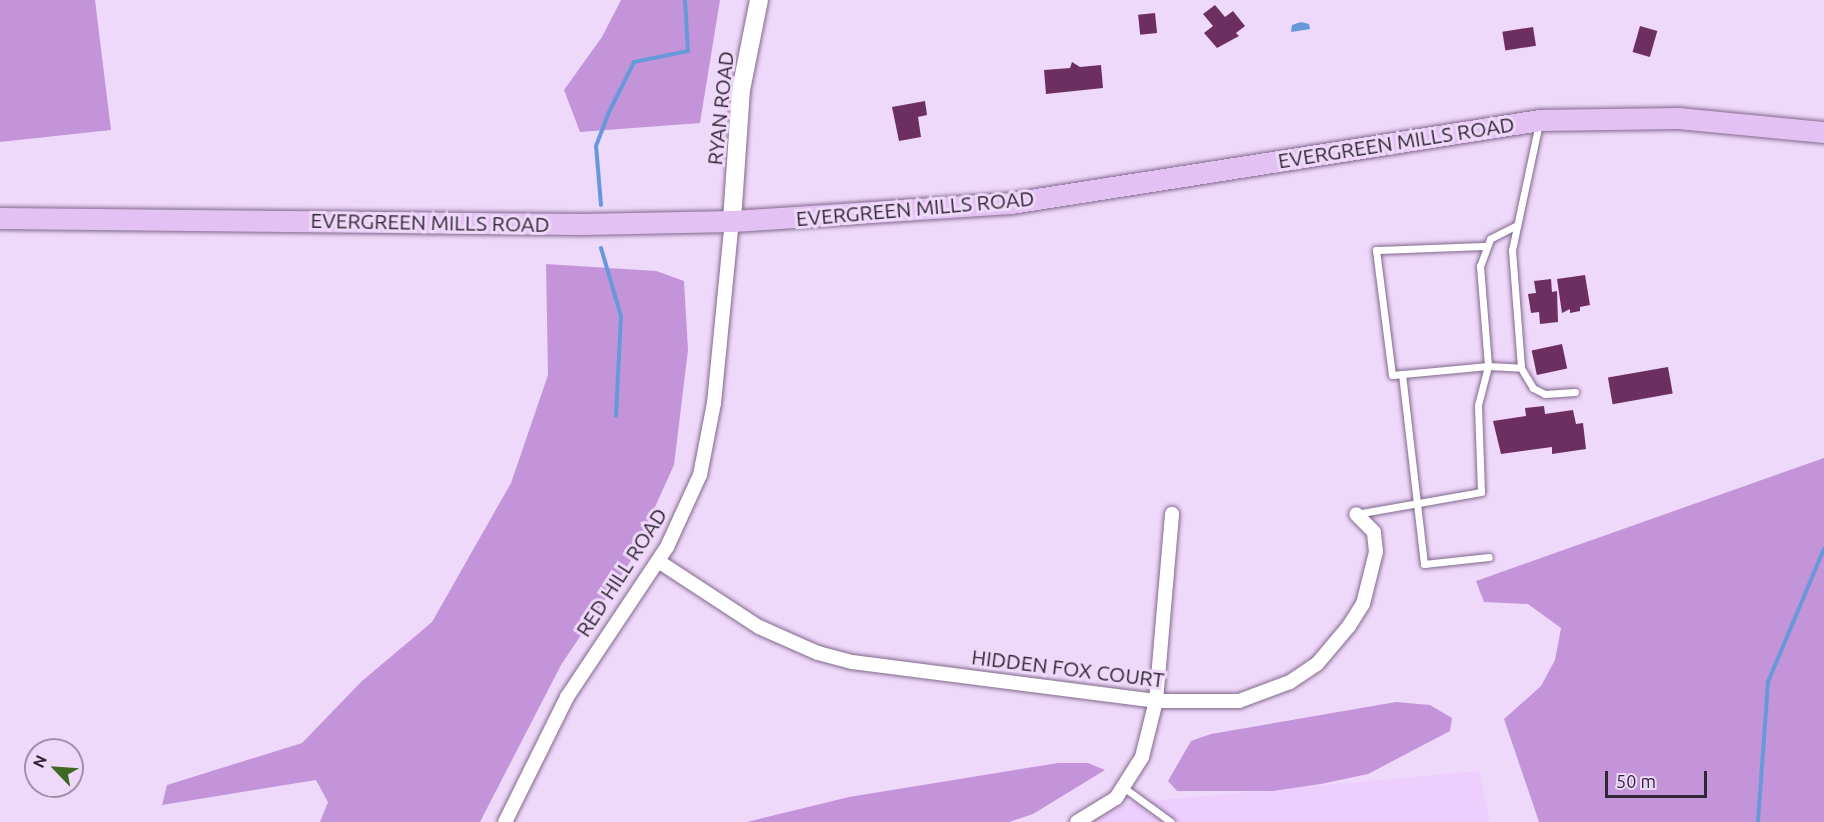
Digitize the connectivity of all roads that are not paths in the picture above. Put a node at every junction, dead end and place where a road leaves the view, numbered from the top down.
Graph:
1 (759, 0) edge
2 (1540, 120) junction
3 (1824, 132) edge
4 (0, 218) edge
5 (732, 221) junction
6 (1517, 225) junction
7 (1486, 246) junction
8 (1488, 366) junction
9 (1521, 368) junction
10 (1402, 374) junction
11 (1575, 392) dead end
12 (1415, 503) junction
13 (1172, 514) dead end
14 (1356, 514) joint
15 (1489, 557) dead end
16 (658, 561) junction
17 (1156, 701) junction
18 (1124, 787) junction
19 (505, 822) edge
20 (1077, 822) edge
21 (1171, 822) edge

1 - 5 main road, RYAN ROAD
2 - 3 main road, EVERGREEN MILLS ROAD
2 - 5 main road, EVERGREEN MILLS ROAD
2 - 6 lane
4 - 5 main road, EVERGREEN MILLS ROAD
5 - 16 street, RED HILL ROAD
6 - 7 lane
6 - 9 lane
7 - 8 lane
7 - 10 lane
8 - 9 lane
8 - 10 lane
8 - 12 lane
9 - 11 lane
10 - 12 lane
12 - 14 lane
12 - 15 lane
13 - 17 street
14 - 17 street, HIDDEN FOX COURT
16 - 17 street, HIDDEN FOX COURT
16 - 19 street, RED HILL ROAD
17 - 18 street
18 - 20 street
18 - 21 lane

